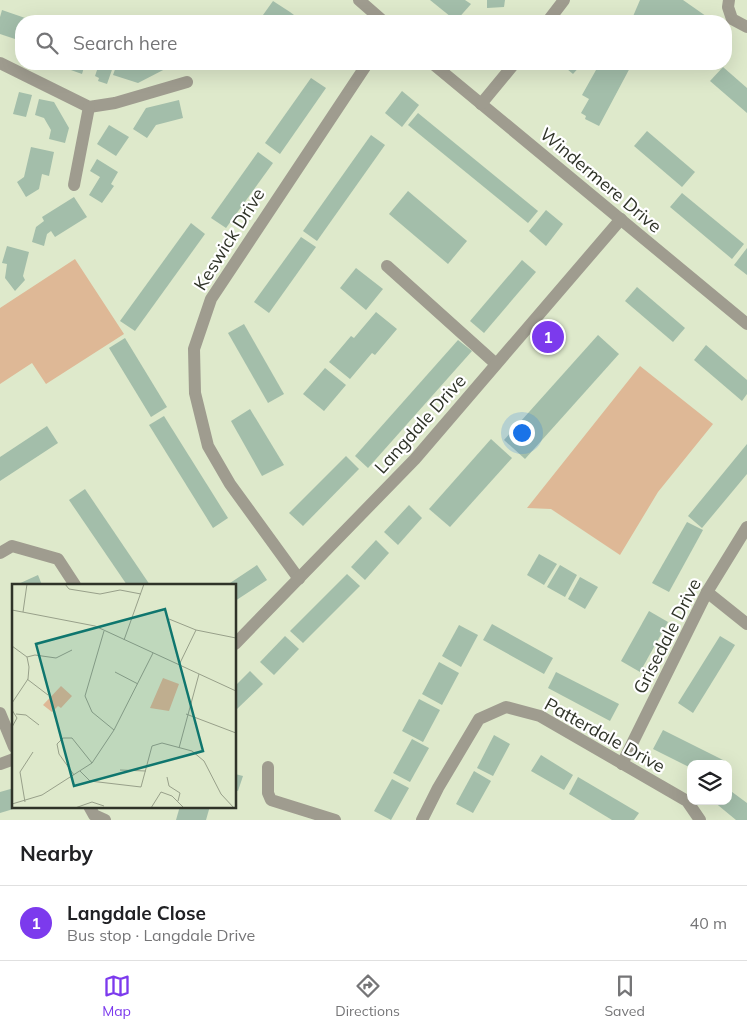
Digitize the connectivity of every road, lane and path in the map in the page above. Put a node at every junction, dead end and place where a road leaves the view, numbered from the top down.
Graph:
1 (359, 0) edge
2 (564, 0) edge
3 (729, 0) edge
4 (376, 15) edge
5 (553, 15) edge
6 (731, 15) edge
7 (732, 19) edge
8 (747, 27) edge
9 (0, 63) edge
10 (363, 70) edge
11 (440, 70) edge
12 (509, 70) edge
13 (187, 82) dead end
14 (481, 104) junction
15 (89, 107) junction
16 (74, 185) dead end
17 (621, 219) junction
18 (387, 266) dead end
19 (746, 320) edge
20 (496, 364) junction
21 (747, 527) edge
22 (0, 553) edge
23 (298, 579) junction
24 (74, 584) edge
25 (708, 592) junction
26 (747, 624) edge
27 (236, 643) edge
28 (0, 713) edge
29 (12, 742) edge
30 (622, 764) junction
31 (268, 767) dead end
32 (90, 808) edge
33 (105, 820) edge
34 (335, 820) edge
35 (422, 820) edge
36 (700, 820) edge

1 - 4 street
2 - 5 street
3 - 6 street
7 - 8 street
9 - 15 street
10 - 23 street, Keswick Drive
11 - 14 street, Windermere Drive
12 - 14 street
13 - 15 street
14 - 17 street, Windermere Drive
15 - 16 street
17 - 19 street, Windermere Drive
17 - 20 street, Langdale Drive
18 - 20 street
20 - 23 street, Langdale Drive
21 - 25 street, Grisedale Drive
22 - 24 street
23 - 27 street, Langdale Drive
25 - 26 street
25 - 30 street, Grisedale Drive
28 - 29 street
30 - 35 street, Patterdale Drive
30 - 36 street, Patterdale Drive
31 - 34 street
32 - 33 street

